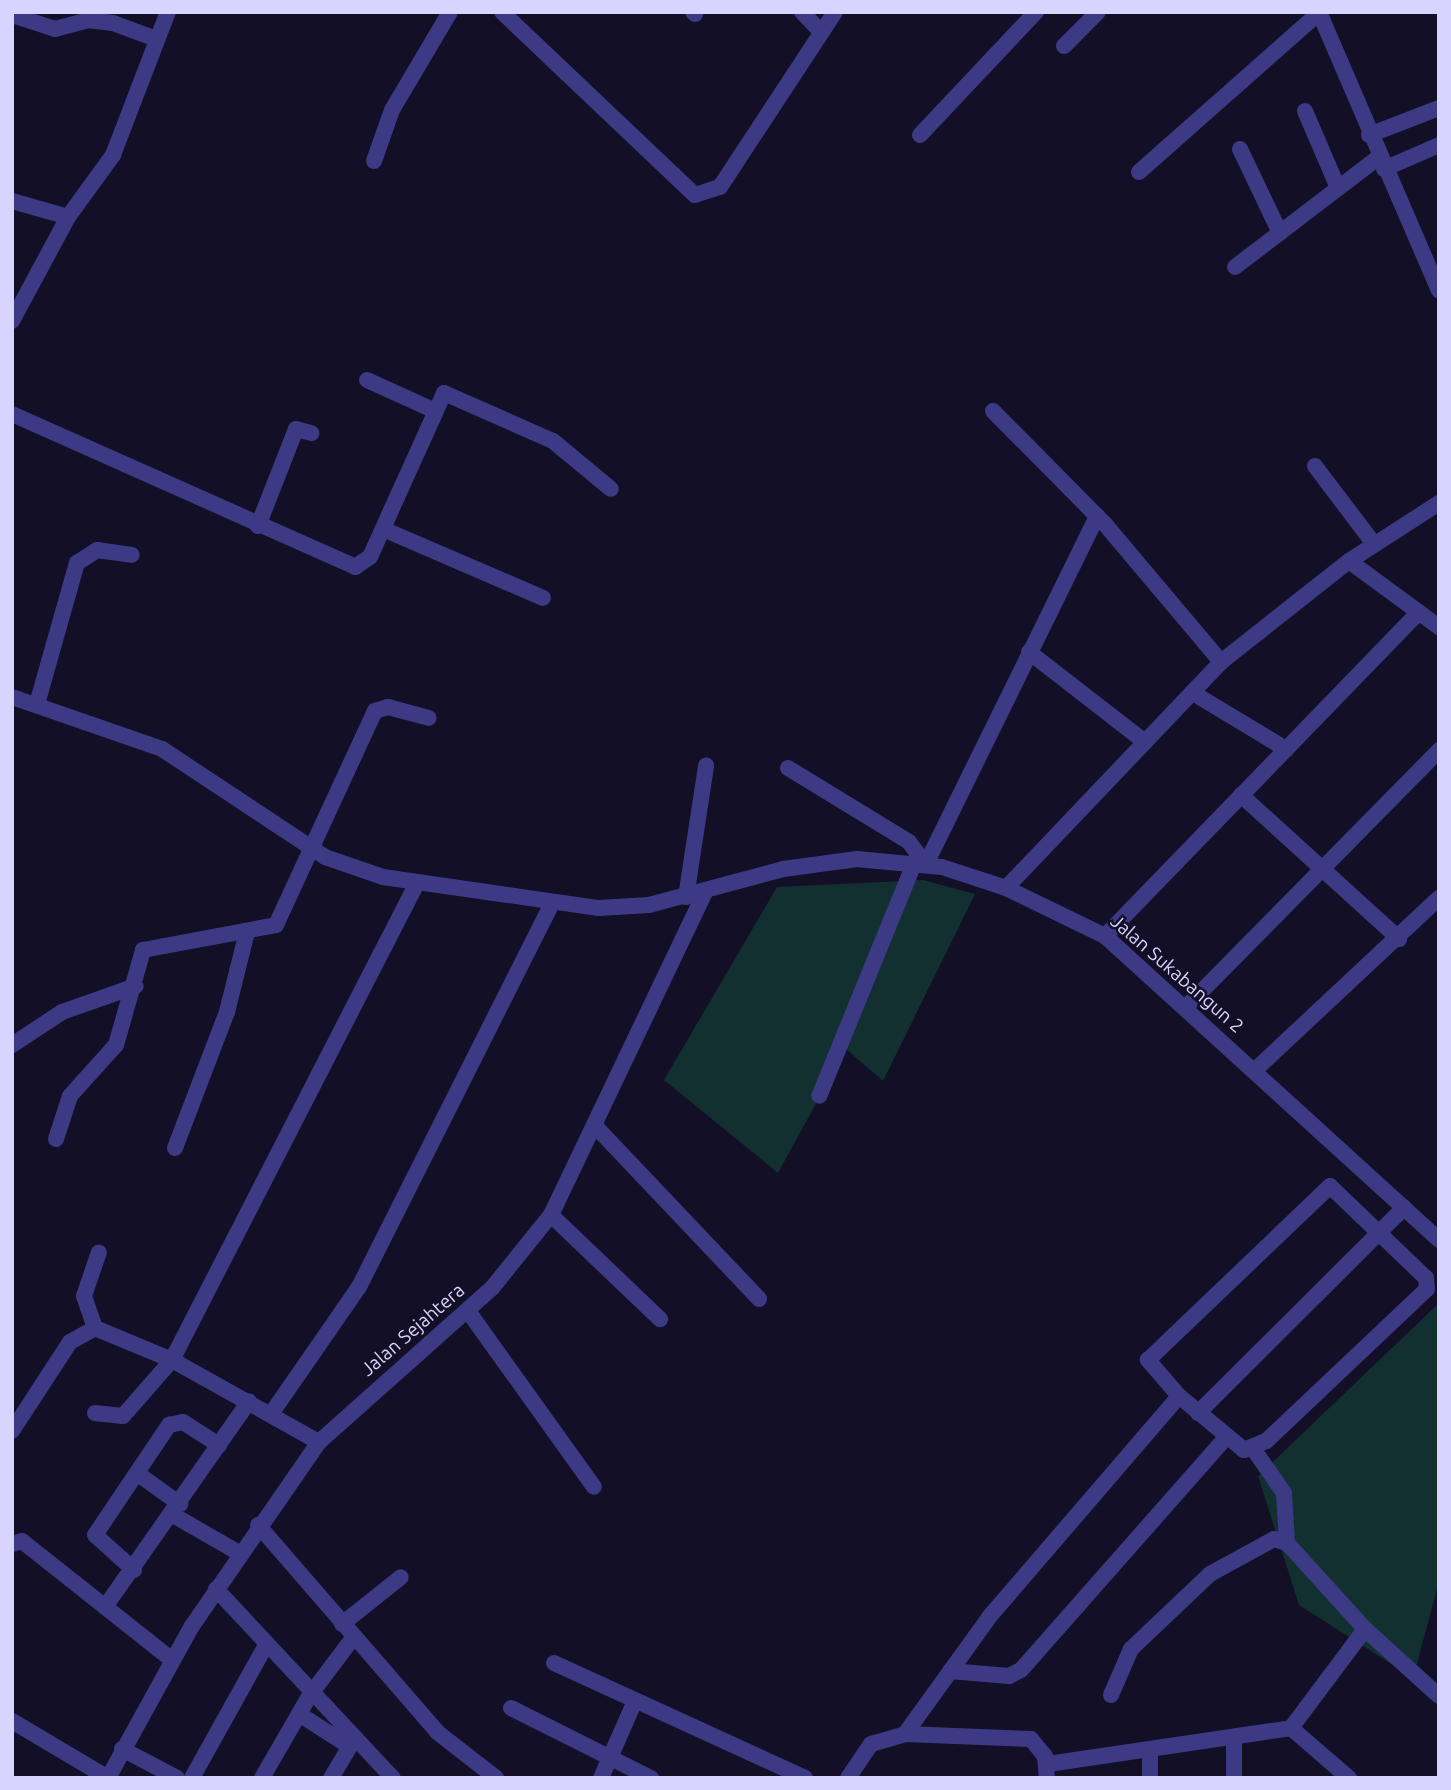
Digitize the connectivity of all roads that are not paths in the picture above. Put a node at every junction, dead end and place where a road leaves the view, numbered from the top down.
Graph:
1 (168, 12) edge
2 (450, 12) edge
3 (502, 12) edge
4 (802, 12) edge
5 (835, 12) edge
6 (1036, 12) edge
7 (1098, 12) edge
8 (1319, 13) edge
9 (12, 15) edge
10 (821, 32) junction
11 (156, 39) junction
12 (1064, 46) dead end
13 (1439, 108) edge
14 (1305, 111) dead end
15 (920, 135) dead end
16 (1369, 135) junction
17 (1439, 145) edge
18 (1240, 149) dead end
19 (374, 162) dead end
20 (1382, 163) junction
21 (1139, 172) dead end
22 (1338, 188) junction
23 (12, 201) edge
24 (68, 217) junction
25 (1280, 233) junction
26 (1432, 256) edge
27 (1235, 267) dead end
28 (1439, 290) edge
29 (12, 321) edge
30 (367, 380) dead end
31 (433, 410) junction
32 (993, 411) dead end
33 (12, 414) edge
34 (311, 433) dead end
35 (1315, 466) dead end
36 (611, 489) dead end
37 (1439, 503) edge
38 (1097, 516) junction
39 (258, 526) junction
40 (383, 528) junction
41 (1374, 544) junction
42 (132, 555) dead end
43 (1349, 561) junction
44 (543, 598) dead end
45 (1419, 612) junction
46 (1439, 627) edge
47 (1029, 652) junction
48 (1221, 662) junction
49 (1193, 693) junction
50 (12, 697) edge
51 (37, 704) junction
52 (429, 718) dead end
53 (1145, 742) junction
54 (1286, 749) junction
55 (1439, 750) edge
56 (705, 766) dead end
57 (789, 768) dead end
58 (1241, 795) junction
59 (312, 849) junction
60 (921, 864) junction
61 (1323, 866) junction
62 (417, 883) junction
63 (1006, 888) junction
64 (706, 890) junction
65 (686, 897) junction
66 (1439, 898) edge
67 (551, 905) junction
68 (246, 936) junction
69 (1105, 936) junction
70 (1399, 939) junction
71 (136, 986) junction
72 (1186, 1007) junction
73 (12, 1045) edge
74 (1255, 1070) junction
75 (819, 1096) dead end
76 (596, 1127) junction
77 (56, 1139) dead end
78 (175, 1148) dead end
79 (1352, 1163) junction
80 (1330, 1186) junction
81 (1404, 1208) junction
82 (551, 1215) junction
83 (1380, 1233) junction
84 (1439, 1240) edge
85 (99, 1252) dead end
86 (759, 1299) dead end
87 (468, 1311) junction
88 (660, 1319) dead end
89 (95, 1328) junction
90 (172, 1360) junction
91 (1178, 1396) junction
92 (249, 1401) junction
93 (95, 1413) dead end
94 (1198, 1413) junction
95 (271, 1414) junction
96 (12, 1431) edge
97 (1227, 1436) junction
98 (318, 1442) junction
99 (219, 1445) junction
100 (1254, 1450) junction
101 (138, 1474) junction
102 (594, 1487) dead end
103 (177, 1509) junction
104 (258, 1525) junction
105 (1287, 1543) junction
106 (12, 1544) edge
107 (239, 1553) junction
108 (134, 1570) junction
109 (401, 1577) dead end
110 (216, 1589) junction
111 (105, 1607) junction
112 (342, 1624) junction
113 (1365, 1629) junction
114 (353, 1638) junction
115 (265, 1647) junction
116 (172, 1660) junction
117 (554, 1663) dead end
118 (950, 1671) junction
119 (310, 1695) junction
120 (1111, 1695) dead end
121 (1439, 1696) edge
122 (635, 1701) junction
123 (511, 1708) dead end
124 (299, 1714) junction
125 (12, 1721) edge
126 (1291, 1728) junction
127 (905, 1734) junction
128 (1234, 1739) junction
129 (353, 1741) junction
130 (122, 1749) junction
131 (1150, 1749) junction
132 (609, 1760) junction
133 (1048, 1771) edge
134 (108, 1778) edge
135 (177, 1778) edge
136 (192, 1778) edge
137 (262, 1778) edge
138 (331, 1778) edge
139 (393, 1778) edge
140 (496, 1778) edge
141 (601, 1778) edge
142 (651, 1778) edge
143 (805, 1778) edge
144 (848, 1778) edge
145 (1150, 1778) edge
146 (1234, 1778) edge
147 (1349, 1778) edge

1 - 11 street
2 - 19 street
3 - 10 street
4 - 10 street
5 - 10 street
6 - 15 street
7 - 12 street
8 - 16 street
8 - 21 street
9 - 11 street
11 - 24 street
13 - 16 street
14 - 22 street
16 - 20 street
17 - 20 street
18 - 25 street
20 - 22 street
20 - 26 street
22 - 25 street
23 - 24 street
24 - 29 street
25 - 27 street
26 - 28 street
30 - 31 street
31 - 36 street
31 - 40 street
32 - 38 street
33 - 39 street
34 - 39 street
35 - 41 street
37 - 41 street
38 - 47 street
38 - 48 street
39 - 40 street
40 - 44 street
41 - 43 street
42 - 51 street
43 - 45 street
43 - 48 street
45 - 46 street
45 - 54 street
47 - 53 street
47 - 60 street
48 - 49 street
49 - 53 street
49 - 54 street
50 - 51 street, Jalan Sukabangun 2
51 - 59 street, Jalan Sukabangun 2
52 - 59 street
53 - 63 street
54 - 58 street
55 - 61 street
56 - 65 street
57 - 60 street
58 - 61 street
58 - 69 street
59 - 62 street, Jalan Sukabangun 2
59 - 68 street
60 - 63 street, Jalan Sukabangun 2
60 - 64 street, Jalan Sukabangun 2
60 - 75 street
61 - 70 street
61 - 72 street
62 - 67 street, Jalan Sukabangun 2
62 - 90 street
63 - 69 street, Jalan Sukabangun 2
64 - 65 street, Jalan Sukabangun 2
64 - 76 street, Jalan Sejahtera
65 - 67 street, Jalan Sukabangun 2
66 - 70 street
67 - 95 street
68 - 71 street
68 - 78 street
69 - 72 street, Jalan Sukabangun 2
70 - 74 street
71 - 73 street
71 - 77 street
72 - 74 street, Jalan Sukabangun 2
74 - 79 street, Jalan Sukabangun 2
76 - 82 street, Jalan Sejahtera
76 - 86 street
79 - 80 street
79 - 81 street, Jalan Sukabangun 2
80 - 83 street
80 - 91 street
81 - 83 street
81 - 84 street, Jalan Sukabangun 2
82 - 87 street, Jalan Sejahtera
82 - 88 street
83 - 94 street
83 - 100 street
85 - 89 street
87 - 98 street, Jalan Sejahtera
87 - 102 street
89 - 90 street
89 - 96 street
90 - 92 street
90 - 93 street
91 - 94 street
91 - 118 street
92 - 95 street
92 - 99 street
94 - 97 street
95 - 98 street
97 - 100 street
97 - 118 street
98 - 104 street, Jalan Sejahtera
99 - 101 street
99 - 103 street
100 - 105 street
101 - 103 street
101 - 108 street
103 - 107 street
103 - 108 street
104 - 107 street, Jalan Sejahtera
104 - 112 street
105 - 113 street
105 - 120 street
106 - 111 street
107 - 110 street, Jalan Sejahtera
108 - 111 street
109 - 112 street
110 - 115 street
110 - 116 street, Jalan Sejahtera
111 - 116 street
112 - 114 street
113 - 121 street
113 - 126 street
114 - 119 street
114 - 140 street
115 - 119 street
115 - 136 street
116 - 130 street, Jalan Sejahtera
117 - 122 street
118 - 127 street
119 - 124 street
119 - 129 street
122 - 132 street
122 - 143 street
123 - 132 street
124 - 129 street
124 - 137 street
125 - 134 street
126 - 128 street
126 - 147 street
127 - 133 street
127 - 144 street
128 - 131 street
128 - 146 street
129 - 138 street
129 - 139 street
130 - 134 street, Jalan Sejahtera
130 - 135 street
131 - 133 street
131 - 145 street
132 - 141 street
132 - 142 street

